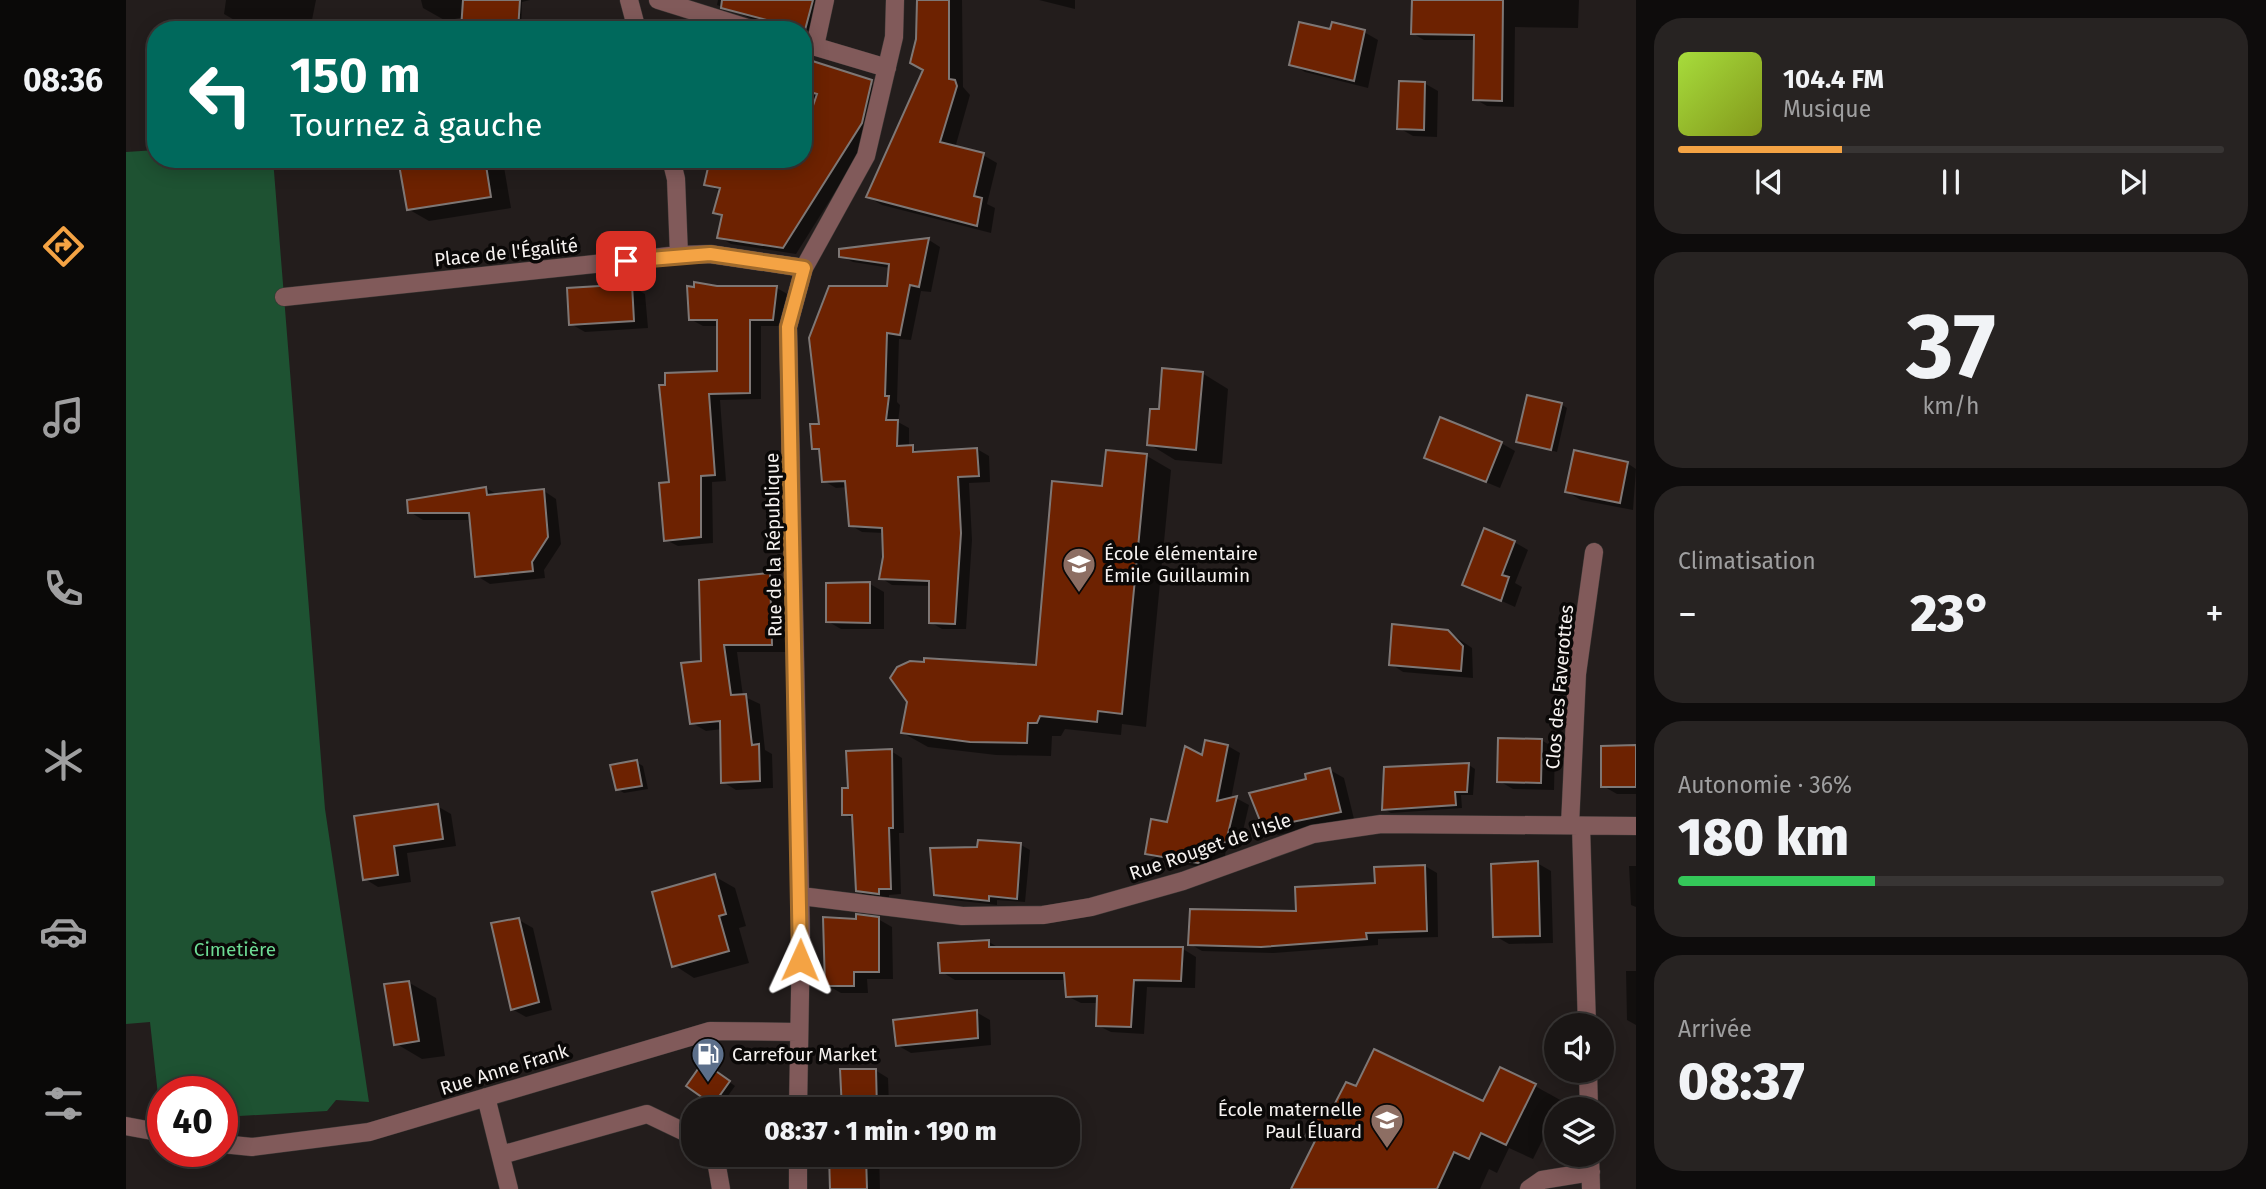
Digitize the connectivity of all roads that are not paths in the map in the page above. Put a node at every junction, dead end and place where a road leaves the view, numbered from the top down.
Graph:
1 (629, 0) edge
2 (658, 0) edge
3 (825, 0) edge
4 (895, 0) edge
5 (635, 21) edge
6 (724, 21) edge
7 (812, 37) edge
8 (812, 46) edge
9 (887, 68) junction
10 (673, 168) edge
11 (679, 256) junction
12 (804, 268) junction
13 (284, 297) dead end
14 (1594, 552) dead end
15 (1636, 825) edge
16 (1575, 826) junction
17 (801, 896) junction
18 (1586, 1013) edge
19 (798, 1032) junction
20 (486, 1097) junction
21 (798, 1097) edge
22 (126, 1126) edge
23 (147, 1130) edge
24 (681, 1130) edge
25 (238, 1146) edge
26 (501, 1155) junction
27 (717, 1167) edge
28 (798, 1167) edge
29 (1591, 1172) edge
30 (509, 1189) edge
31 (721, 1189) edge
32 (798, 1189) edge
33 (1529, 1189) edge

1 - 5 street
2 - 6 street
3 - 7 street
4 - 9 street, Rue de la République
8 - 9 street
9 - 12 street, Rue de la République
10 - 11 street
11 - 12 street, Place de l'Égalité
11 - 13 street, Place de l'Égalité
12 - 17 street, Rue de la République
14 - 16 street, Clos des Faverottes
15 - 16 street, Rue Rouget de l'Isle
16 - 17 street, Rue Rouget de l'Isle
16 - 18 street, Clos des Faverottes
17 - 19 street, Rue de la République
19 - 20 street, Rue Anne Frank
19 - 21 street, Rue de la République
20 - 25 street, Rue Anne Frank
20 - 26 street
22 - 23 street
24 - 26 street
26 - 30 street
27 - 31 street
28 - 32 street
29 - 33 street

